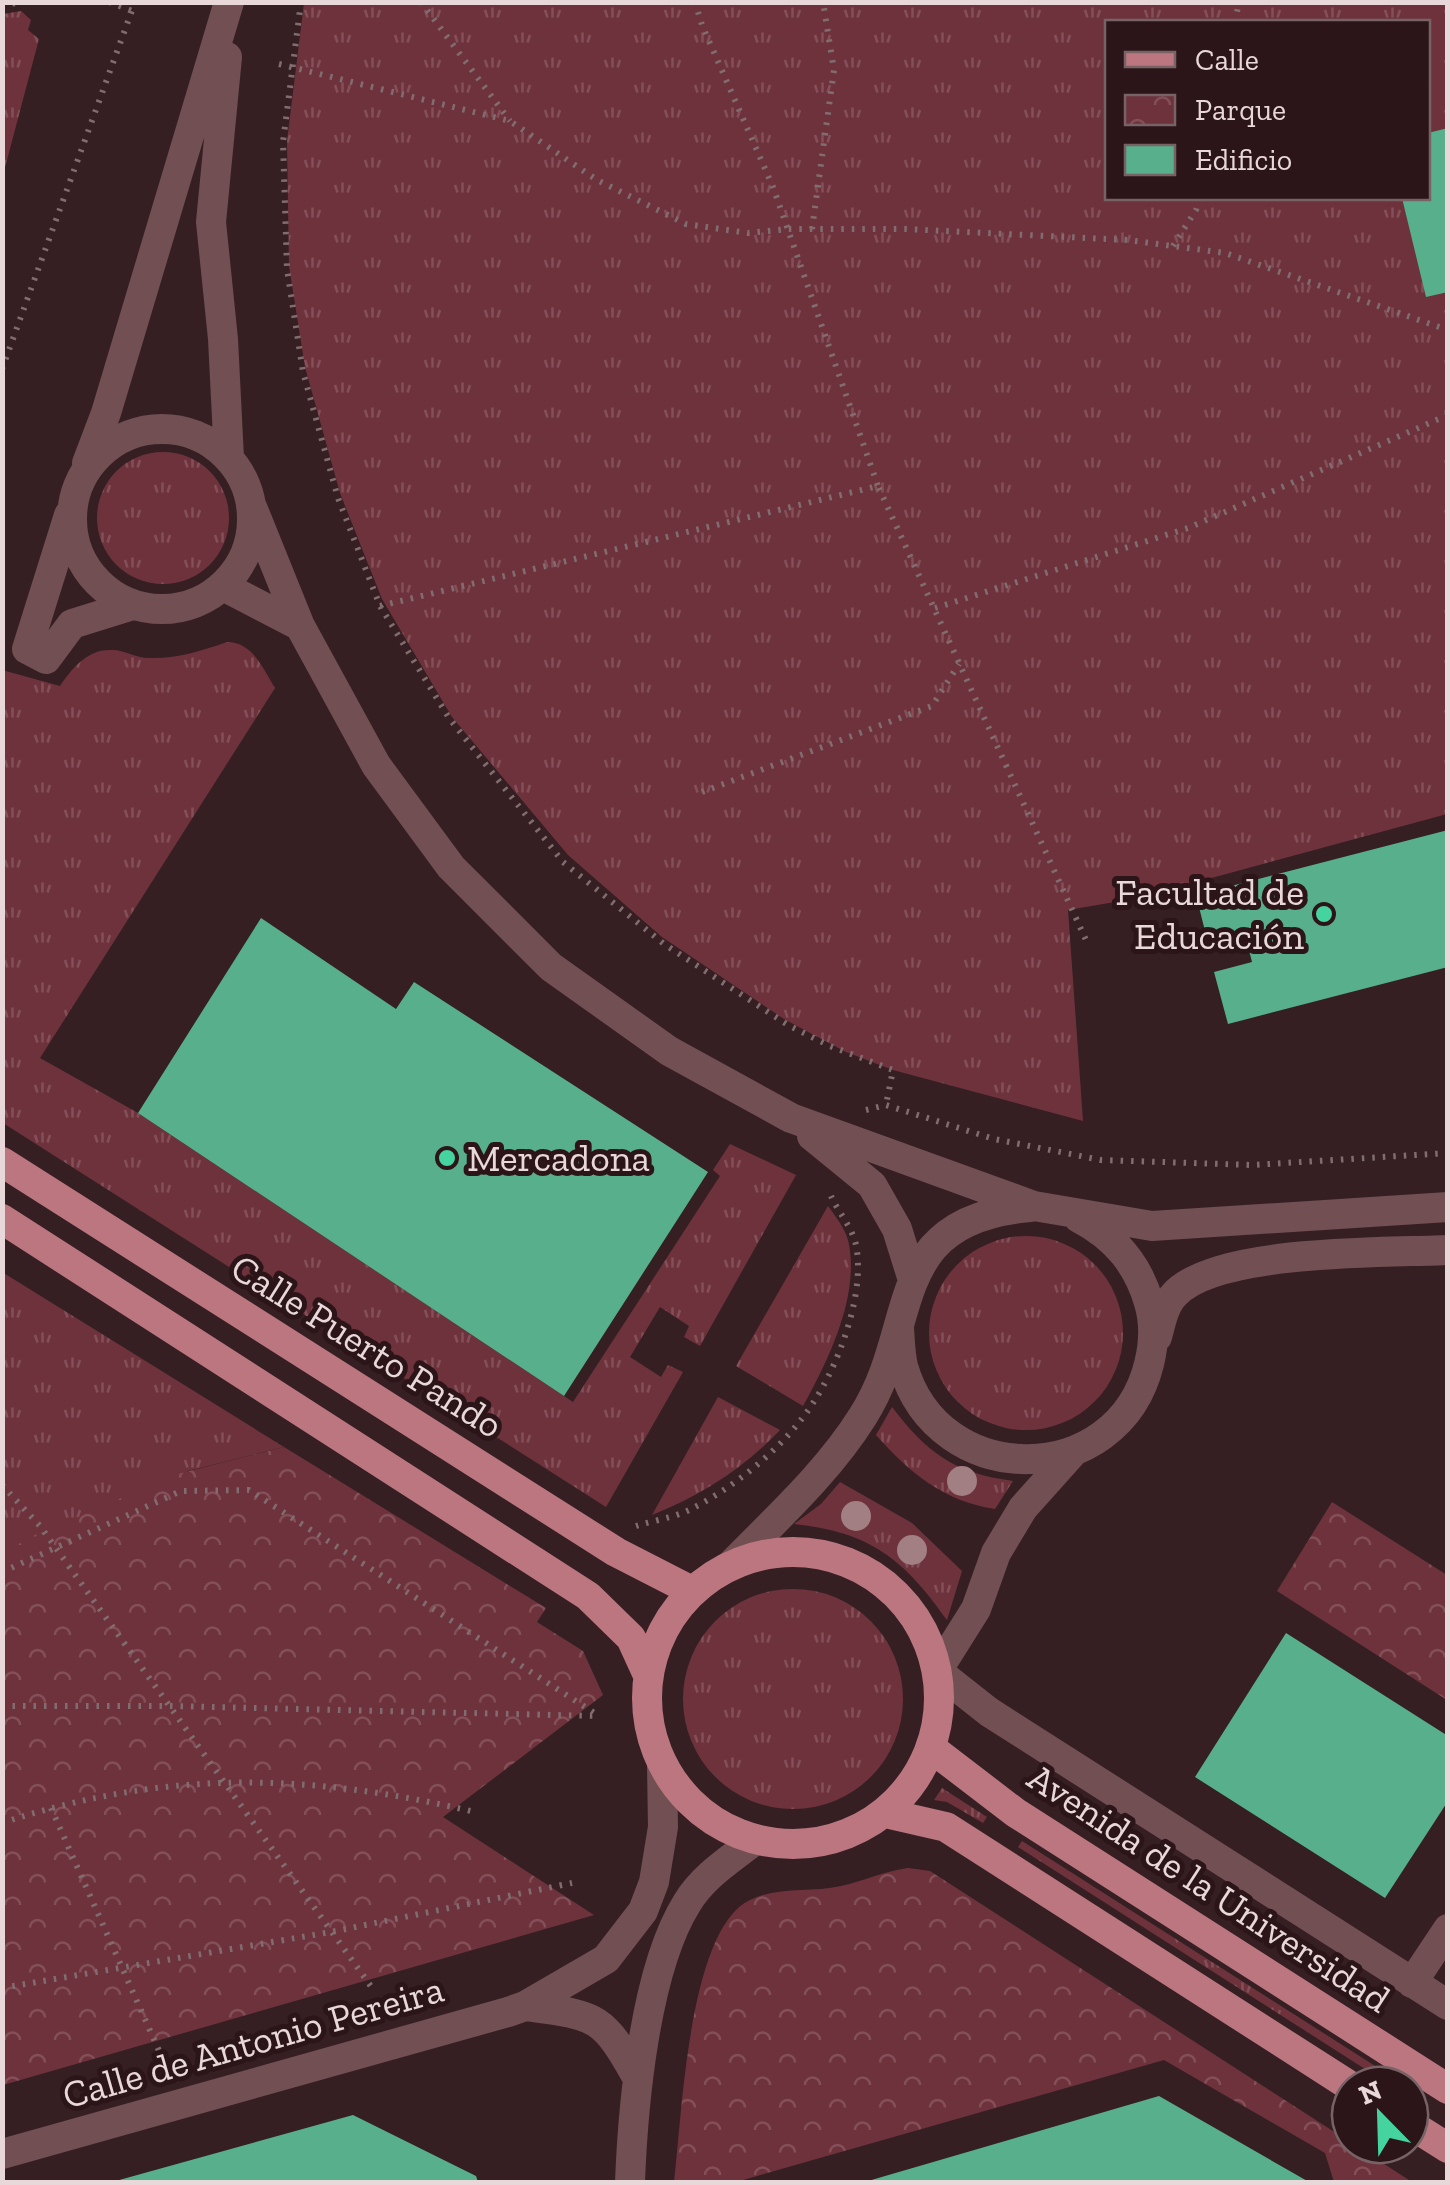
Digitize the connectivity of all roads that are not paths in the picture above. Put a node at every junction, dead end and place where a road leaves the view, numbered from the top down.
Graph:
1 (231, 2) edge
2 (229, 458) junction
3 (84, 473) junction
4 (73, 503) junction
5 (252, 508) junction
6 (223, 586) junction
7 (133, 604) junction
8 (300, 626) junction
9 (791, 1118) junction
10 (2, 1162) edge
11 (1034, 1206) junction
12 (1448, 1207) edge
13 (1072, 1215) junction
14 (2, 1220) edge
15 (1448, 1250) edge
16 (912, 1277) junction
17 (899, 1328) junction
18 (1153, 1349) junction
19 (1074, 1451) junction
20 (731, 1565) junction
21 (692, 1592) junction
22 (937, 1671) junction
23 (648, 1674) junction
24 (931, 1748) junction
25 (662, 1766) junction
26 (884, 1813) junction
27 (755, 1840) junction
28 (1448, 1929) edge
29 (1412, 1983) junction
30 (526, 2006) junction
31 (1448, 2006) edge
32 (1330, 2073) edge
33 (638, 2079) junction
34 (1448, 2088) edge
35 (2, 2154) edge
36 (630, 2182) edge

1 - 2 street
1 - 3 street
2 - 3 street
2 - 5 street
3 - 4 street
4 - 7 street
4 - 7 street
5 - 6 street
5 - 8 street
6 - 7 street
6 - 8 street
8 - 9 street
9 - 11 street
9 - 16 street
10 - 21 main road, Calle Puerto Pando
11 - 13 street
11 - 16 street
12 - 13 street
13 - 18 street
14 - 23 main road
15 - 18 street
16 - 17 street
17 - 19 street
17 - 20 street
18 - 19 street
19 - 22 street
20 - 21 main road
20 - 22 main road
21 - 23 main road
22 - 24 main road
22 - 29 street, Avenida de la Universidad
23 - 25 main road
24 - 26 main road
24 - 34 main road, Avenida de la Universidad
25 - 27 main road
25 - 30 street, Calle de Antonio Pereira
26 - 27 main road
26 - 32 main road
27 - 33 street
28 - 29 street
29 - 31 street, Avenida de la Universidad
30 - 33 street, Calle de Antonio Pereira
30 - 35 street, Calle de Antonio Pereira
33 - 36 street

